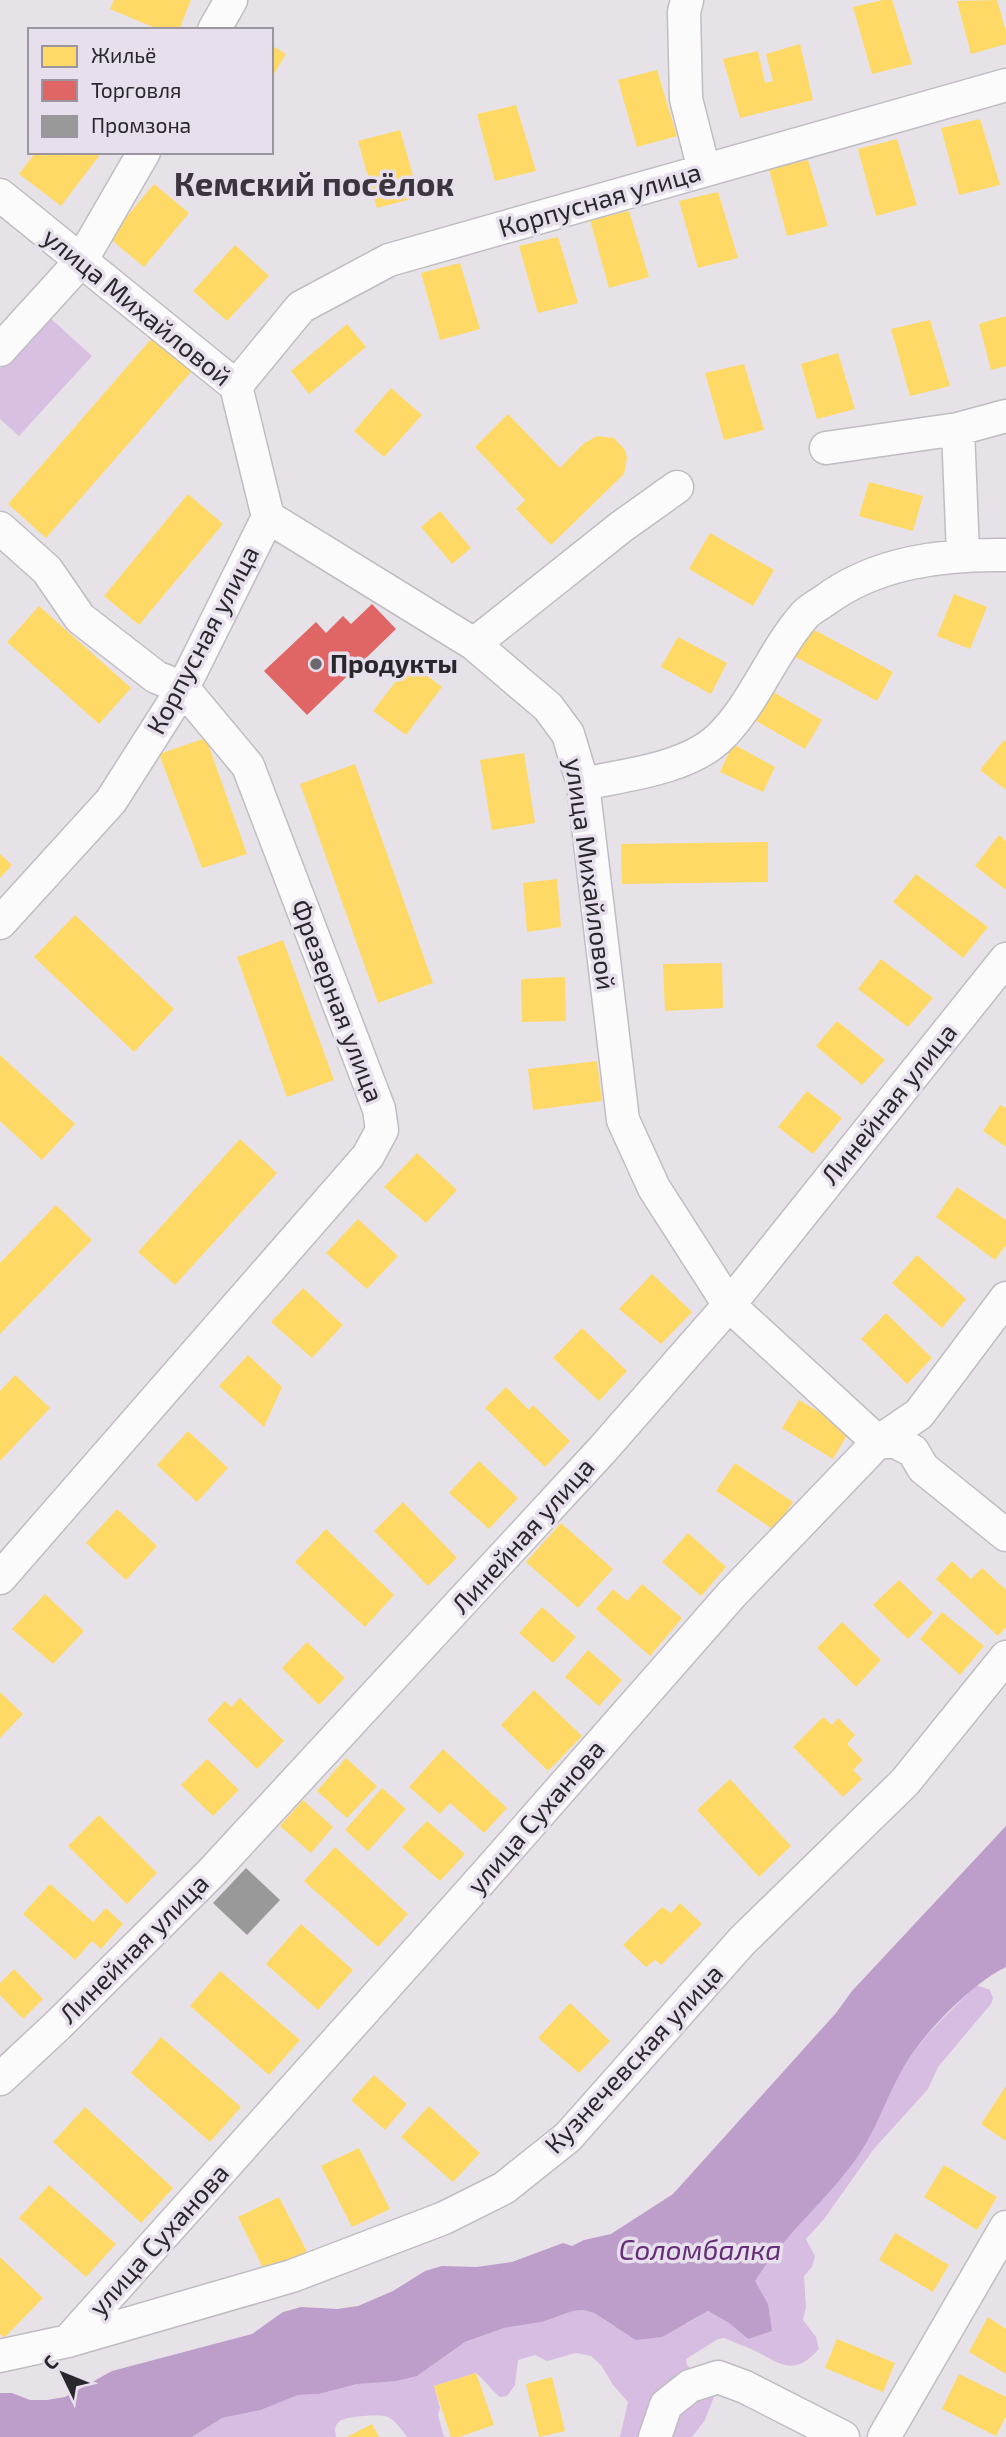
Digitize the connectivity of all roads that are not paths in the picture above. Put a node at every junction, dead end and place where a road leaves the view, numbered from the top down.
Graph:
1 (231, 0) edge
2 (687, 0) edge
3 (215, 28) edge
4 (1006, 85) edge
5 (143, 154) edge
6 (704, 170) junction
7 (0, 195) edge
8 (81, 261) junction
9 (0, 350) edge
10 (236, 386) junction
11 (1006, 416) edge
12 (958, 429) junction
13 (825, 448) dead end
14 (677, 487) dead end
15 (268, 517) junction
16 (0, 528) edge
17 (962, 554) junction
18 (1006, 555) edge
19 (474, 644) junction
20 (183, 688) junction
21 (583, 784) junction
22 (0, 923) edge
23 (1006, 959) edge
24 (1006, 1298) edge
25 (729, 1305) junction
26 (878, 1442) junction
27 (1006, 1535) edge
28 (0, 1578) edge
29 (1006, 1657) edge
30 (0, 2079) edge
31 (1006, 2227) edge
32 (68, 2341) junction
33 (0, 2356) edge
34 (654, 2437) edge
35 (843, 2437) edge
36 (884, 2437) edge

1 - 3 street
2 - 6 street
4 - 6 street, Корпусная улица
5 - 8 street
6 - 10 street, Корпусная улица
7 - 8 street, улица Михайловой
8 - 9 street
8 - 10 street, улица Михайловой
10 - 15 street, улица Михайловой
11 - 12 street
12 - 13 street
12 - 17 street
14 - 19 street
15 - 19 street, улица Михайловой
15 - 20 street, Корпусная улица
16 - 20 street, Фрезерная улица
17 - 18 street
17 - 21 street
19 - 21 street, улица Михайловой
20 - 22 street, Корпусная улица
20 - 28 street, Фрезерная улица
21 - 25 street, улица Михайловой
23 - 25 street, Линейная улица
24 - 26 street, улица Суханова
25 - 26 street, улица Михайловой
25 - 30 street, Линейная улица
26 - 27 street, улица Михайловой
26 - 32 street, улица Суханова
29 - 32 street, Кузнечевская улица
31 - 36 street
32 - 33 street, Кузнечевская улица
34 - 35 street

